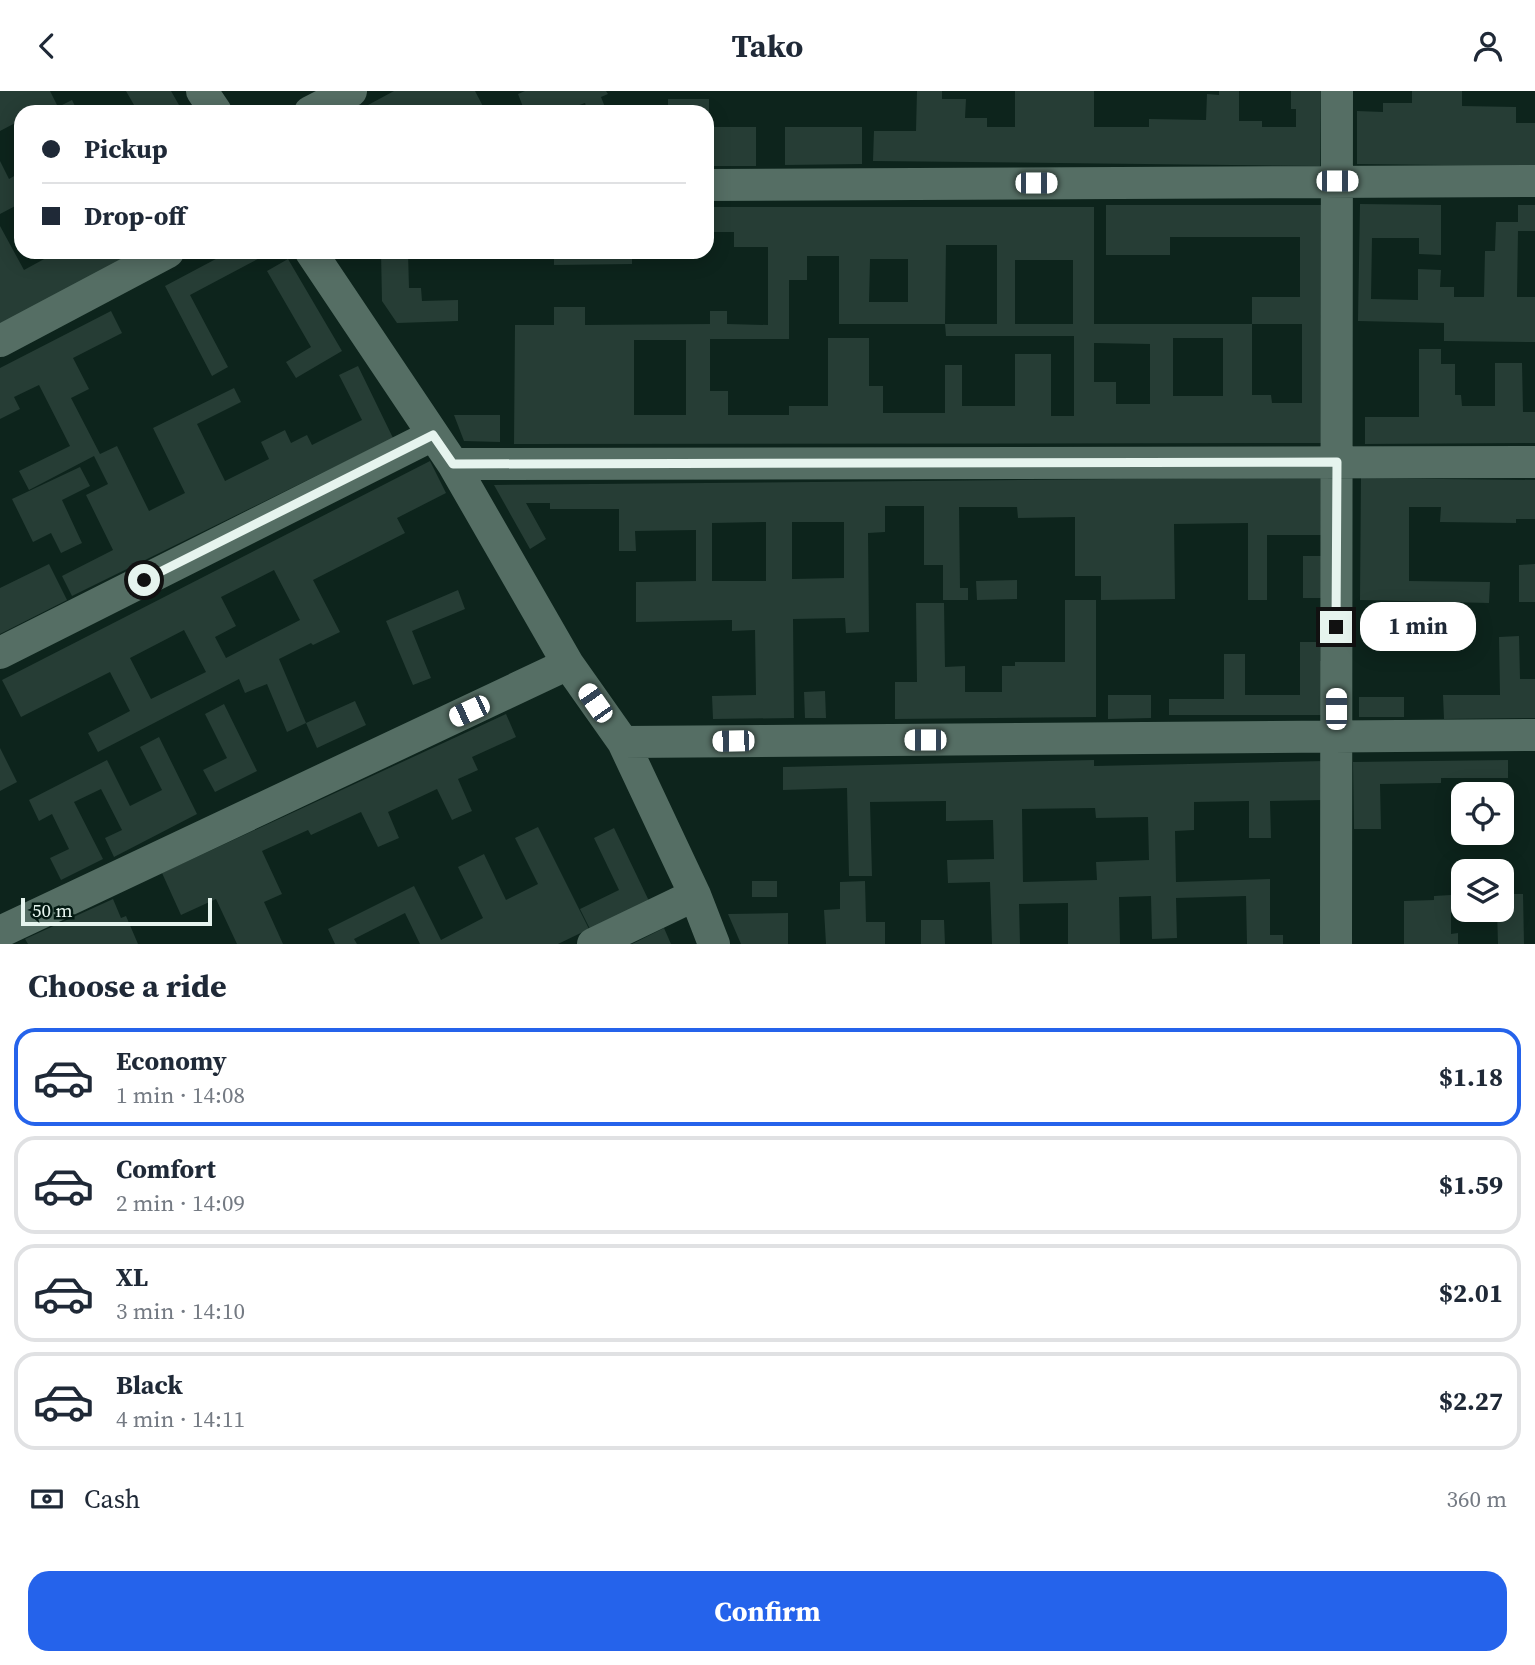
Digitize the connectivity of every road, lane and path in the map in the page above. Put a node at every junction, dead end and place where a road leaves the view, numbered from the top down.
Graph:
1 (351, 91) edge
2 (1337, 91) edge
3 (324, 105) edge
4 (1337, 181) junction
5 (1535, 181) edge
6 (714, 185) edge
7 (155, 259) edge
8 (316, 259) edge
9 (0, 341) edge
10 (433, 435) junction
11 (1535, 461) edge
12 (1337, 462) junction
13 (453, 464) junction
14 (0, 653) edge
15 (568, 664) junction
16 (1535, 735) edge
17 (1336, 737) junction
18 (623, 742) junction
19 (695, 895) junction
20 (0, 932) edge
21 (593, 944) edge
22 (714, 944) edge
23 (1336, 944) edge

1 - 3 street
2 - 4 street
4 - 5 street
4 - 6 street
4 - 12 street
7 - 9 street
8 - 10 street
10 - 13 street
10 - 14 street
11 - 12 street
12 - 13 street
12 - 17 street
13 - 15 street
15 - 18 street
15 - 20 street
16 - 17 street
17 - 18 street
17 - 23 street
18 - 19 street
19 - 21 street
19 - 22 street

